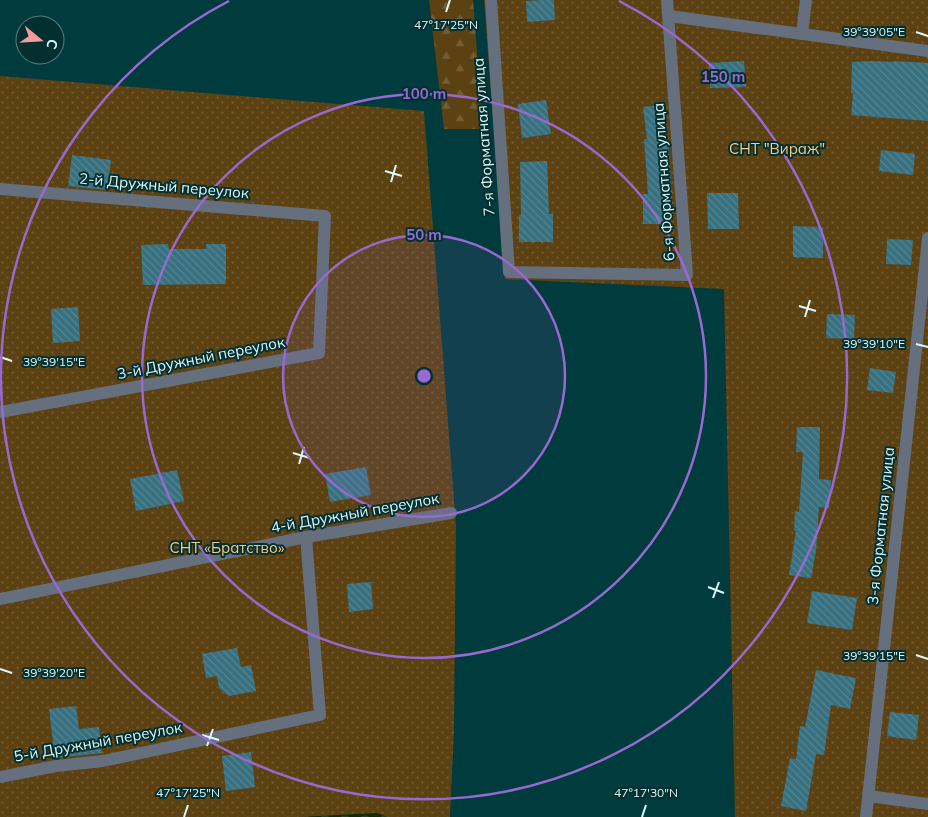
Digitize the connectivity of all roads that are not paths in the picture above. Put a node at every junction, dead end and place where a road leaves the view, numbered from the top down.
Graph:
1 (491, 0) edge
2 (668, 0) edge
3 (806, 0) edge
4 (668, 16) junction
5 (802, 34) junction
6 (928, 51) edge
7 (0, 189) edge
8 (928, 238) edge
9 (509, 272) joint
10 (319, 353) joint
11 (0, 412) edge
12 (451, 513) dead end
13 (306, 537) junction
14 (0, 599) edge
15 (0, 777) edge
16 (869, 796) junction
17 (928, 804) edge
18 (866, 817) edge

1 - 9 lane, 7-я Форматная улица
2 - 4 lane, 6-я Форматная улица
3 - 5 lane
4 - 5 lane
4 - 9 lane, 6-я Форматная улица
5 - 6 lane
7 - 10 lane, 2-й Дружный переулок
8 - 16 lane, 3-я Форматная улица
10 - 11 lane, 3-й Дружный переулок
12 - 13 lane, 4-й Дружный переулок
13 - 14 lane, 4-й Дружный переулок
13 - 15 lane, 5-й Дружный переулок
16 - 17 lane
16 - 18 lane, 3-я Форматная улица

